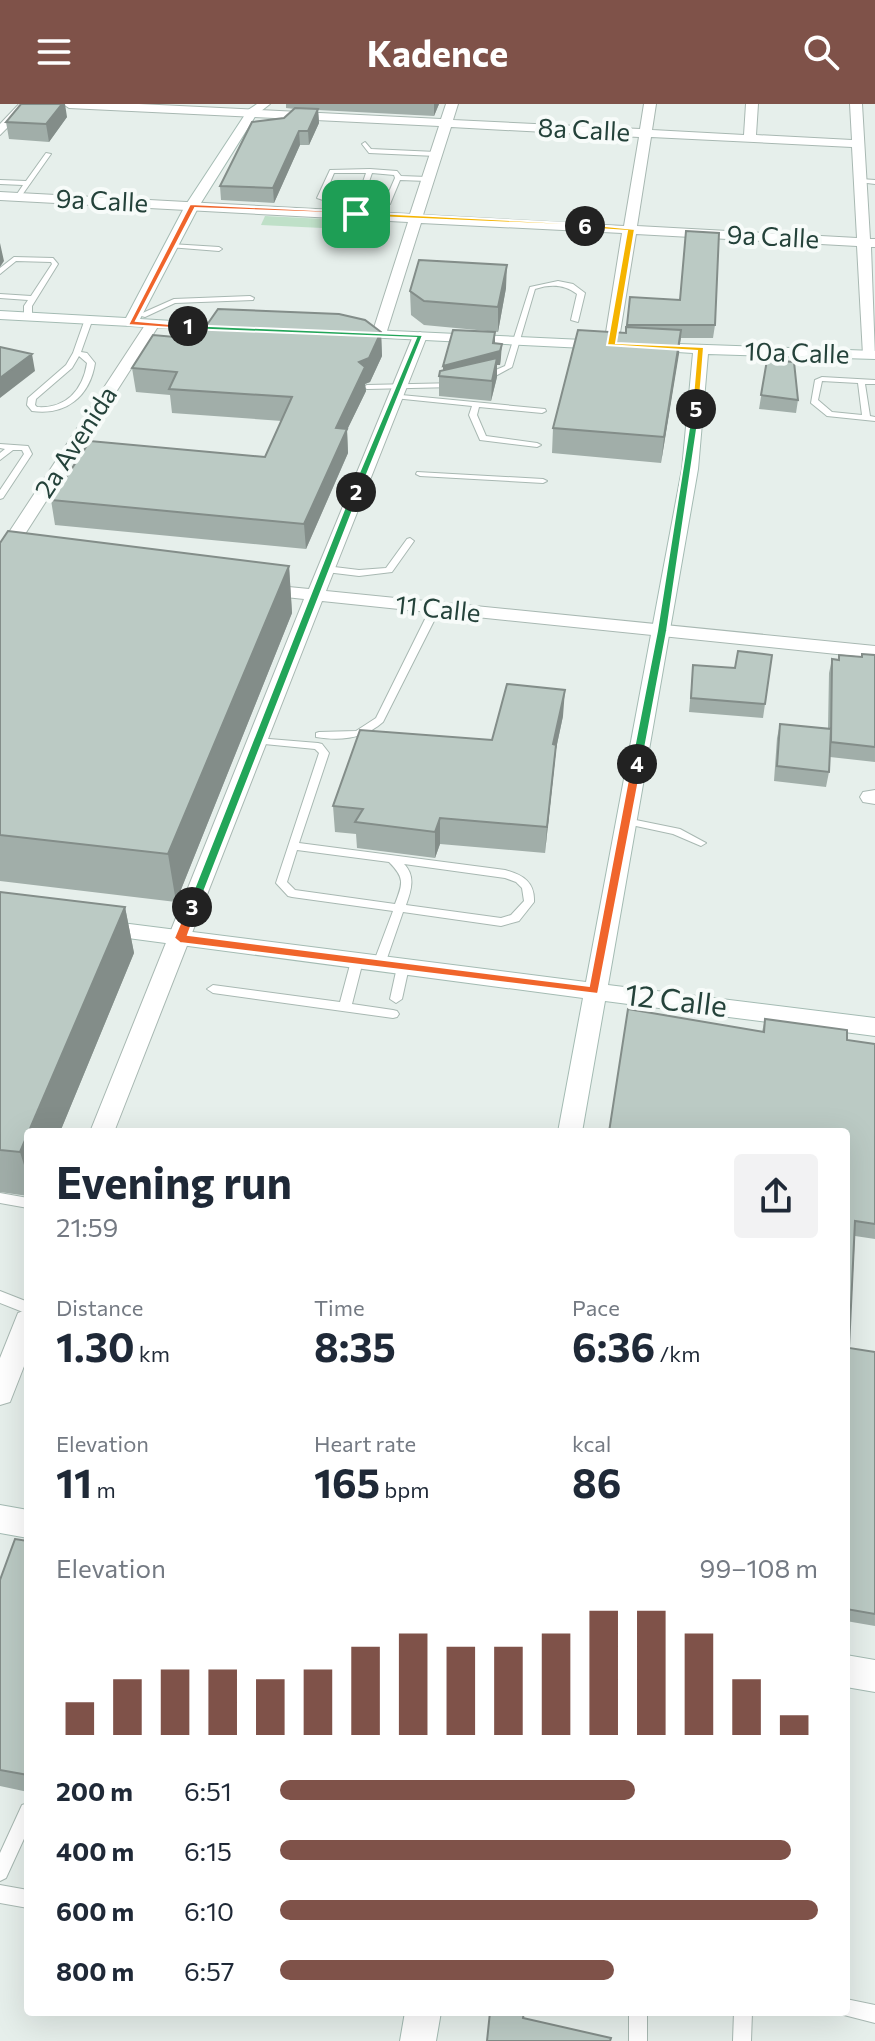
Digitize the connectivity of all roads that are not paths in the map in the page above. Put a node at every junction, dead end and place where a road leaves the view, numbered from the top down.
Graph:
1 (25, 104) edge
2 (69, 104) edge
3 (264, 104) edge
4 (452, 104) edge
5 (650, 104) edge
6 (752, 104) edge
7 (856, 104) edge
8 (252, 113) junction
9 (296, 115) junction
10 (446, 123) junction
11 (283, 128) edge
12 (0, 131) edge
13 (645, 133) junction
14 (750, 139) junction
15 (365, 144) dead end
16 (858, 144) junction
17 (48, 154) dead end
18 (436, 154) junction
19 (370, 171) junction
20 (398, 178) junction
21 (427, 179) junction
22 (868, 181) edge
23 (0, 182) edge
24 (28, 183) junction
25 (0, 196) edge
26 (18, 197) junction
27 (192, 206) junction
28 (357, 208) junction
29 (416, 217) junction
30 (631, 229) junction
31 (870, 242) edge
32 (171, 246) junction
33 (219, 249) dead end
34 (0, 272) edge
35 (0, 296) edge
36 (33, 298) junction
37 (250, 298) dead end
38 (225, 300) junction
39 (220, 309) edge
40 (0, 315) edge
41 (28, 317) junction
42 (575, 320) dead end
43 (88, 321) junction
44 (142, 321) junction
45 (249, 329) edge
46 (329, 333) edge
47 (379, 334) junction
48 (420, 336) junction
49 (516, 340) junction
50 (626, 346) junction
51 (701, 349) junction
52 (77, 353) junction
53 (873, 358) edge
54 (478, 380) edge
55 (861, 381) junction
56 (875, 382) edge
57 (468, 383) edge
58 (367, 387) edge
59 (395, 392) junction
60 (476, 405) junction
61 (542, 411) dead end
62 (871, 419) edge
63 (537, 445) dead end
64 (0, 446) edge
65 (11, 447) junction
66 (0, 458) edge
67 (420, 474) dead end
68 (543, 481) dead end
69 (0, 496) edge
70 (410, 541) dead end
71 (5, 557) edge
72 (326, 569) junction
73 (236, 586) edge
74 (315, 596) junction
75 (435, 609) junction
76 (662, 631) junction
77 (875, 652) edge
78 (319, 735) dead end
79 (257, 741) junction
80 (626, 821) junction
81 (701, 843) dead end
82 (294, 846) junction
83 (394, 861) junction
84 (400, 906) junction
85 (75, 926) edge
86 (180, 938) junction
87 (368, 962) junction
88 (403, 967) junction
89 (213, 989) dead end
90 (594, 991) junction
91 (396, 999) dead end
92 (345, 1007) junction
93 (393, 1014) dead end
94 (875, 1027) edge
95 (104, 1128) edge
96 (571, 1128) edge
97 (0, 1198) edge
98 (24, 1202) edge
99 (0, 1297) edge
100 (24, 1306) edge
101 (24, 1331) edge
102 (0, 1393) edge
103 (0, 1519) edge
104 (24, 1523) edge
105 (850, 1672) edge
106 (875, 1676) edge
107 (24, 1820) edge
108 (0, 1872) edge
109 (0, 1894) edge
110 (24, 1898) edge
111 (850, 2009) edge
112 (875, 2014) edge
113 (422, 2016) edge
114 (638, 2016) edge
115 (743, 2016) edge
116 (418, 2041) edge
117 (638, 2041) edge
118 (742, 2041) edge

1 - 12 street
2 - 8 street, 8a Calle
3 - 8 street, 2a Avenida
4 - 10 street
5 - 13 street
6 - 14 street
7 - 16 street
8 - 9 street, 8a Calle
8 - 27 street, 2a Avenida
9 - 10 street, 8a Calle
9 - 11 lane
10 - 13 street, 8a Calle
10 - 18 street
13 - 14 street, 8a Calle
13 - 30 street
14 - 16 street, 8a Calle
15 - 18 lane
16 - 22 street
17 - 24 lane
18 - 21 street
19 - 20 lane
19 - 28 lane
19 - 28 lane
20 - 21 lane
20 - 28 lane
21 - 29 street
22 - 31 street
23 - 24 lane
24 - 26 lane
25 - 26 street, 9a Calle
26 - 27 street, 9a Calle
27 - 28 street, 9a Calle
27 - 32 street, 2a Avenida
28 - 29 street, 9a Calle
29 - 30 street, 9a Calle
29 - 47 street
30 - 31 street, 9a Calle
30 - 50 street
31 - 53 street
32 - 33 lane
32 - 44 street, 2a Avenida
34 - 36 lane
35 - 36 lane
36 - 41 lane
37 - 38 lane
38 - 39 lane
38 - 44 lane
40 - 41 street
41 - 43 street
42 - 49 lane
43 - 44 street
43 - 52 lane
44 - 45 street
44 - 71 street, 2a Avenida
46 - 47 street, 10a Calle
47 - 48 street, 10a Calle
48 - 49 street, 10a Calle
48 - 59 street
49 - 50 street, 10a Calle
49 - 54 lane
50 - 51 street, 10a Calle
51 - 53 street, 10a Calle
51 - 76 street
52 - 52 lane
55 - 56 lane
55 - 62 lane
55 - 62 lane
57 - 59 lane
58 - 59 lane
59 - 60 lane
59 - 72 street
60 - 61 lane
60 - 63 lane
64 - 65 lane
65 - 66 lane
65 - 69 lane
67 - 68 lane
70 - 72 lane
72 - 74 street
73 - 74 street, 11 Calle
74 - 75 street, 11 Calle
74 - 79 street
75 - 76 street, 11 Calle
75 - 78 lane
76 - 77 street, 11 Calle
76 - 80 street
79 - 82 lane
79 - 86 street
80 - 81 lane
80 - 90 street
82 - 83 lane
82 - 84 lane
83 - 84 lane
83 - 84 lane
84 - 87 lane
85 - 86 street, 12 Calle
86 - 87 street, 12 Calle
86 - 95 street
87 - 88 street, 12 Calle
87 - 92 lane
88 - 90 street, 12 Calle
88 - 91 lane
89 - 92 lane
90 - 94 street, 12 Calle
90 - 96 street
92 - 93 lane
97 - 98 lane
99 - 100 lane
101 - 102 street
103 - 104 street
105 - 106 street
107 - 108 lane
109 - 110 lane
111 - 112 lane
113 - 116 street
114 - 117 lane
115 - 118 lane

